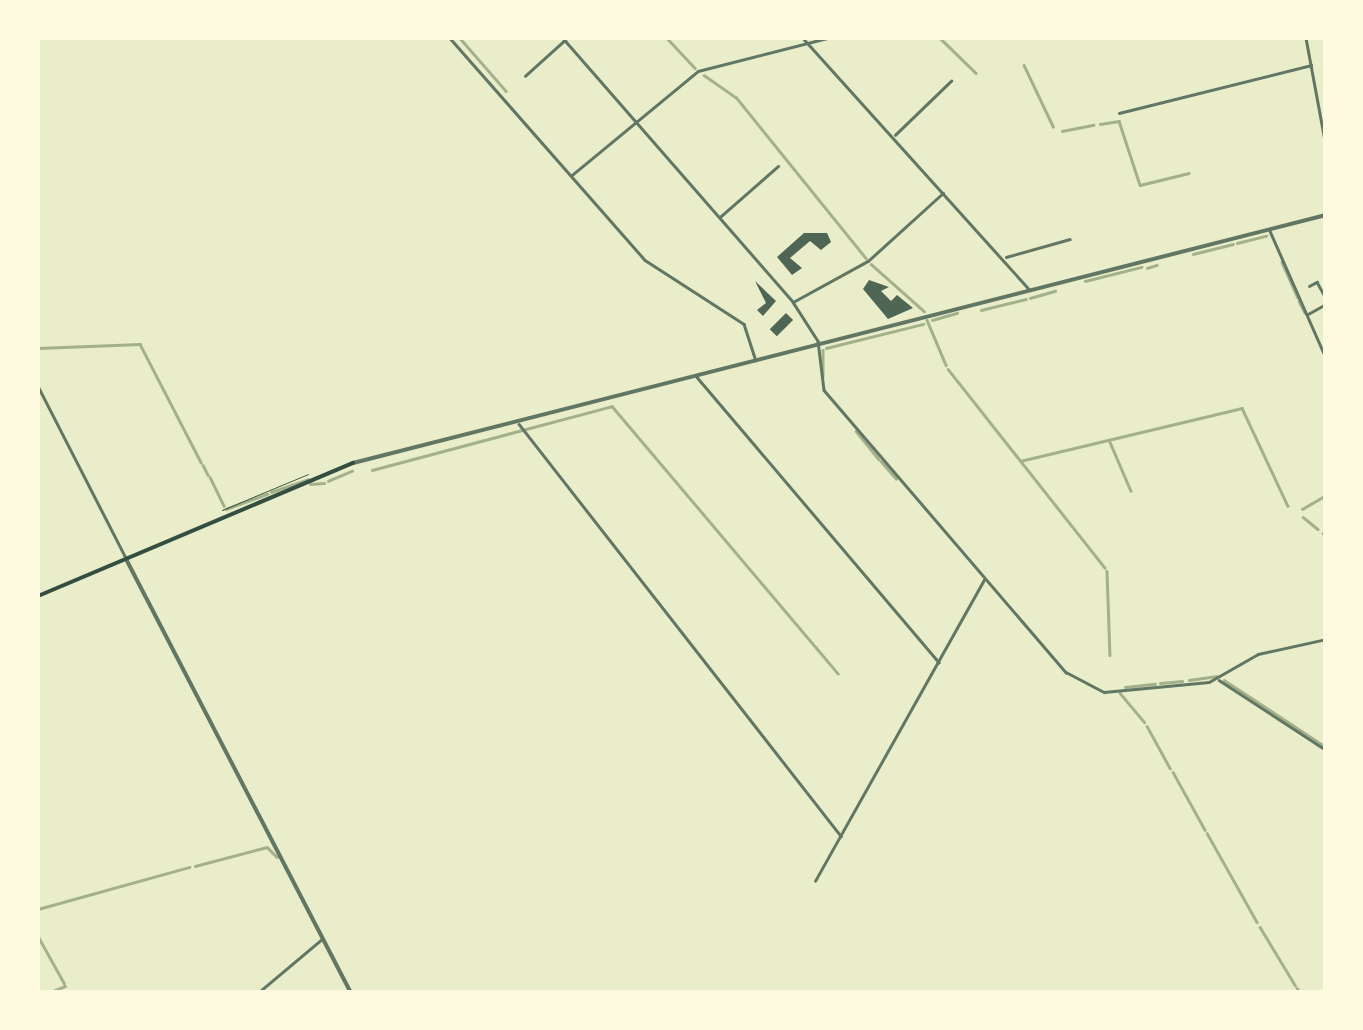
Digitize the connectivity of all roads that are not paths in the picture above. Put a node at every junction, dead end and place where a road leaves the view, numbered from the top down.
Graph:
1 (450, 38) edge
2 (803, 38) edge
3 (827, 38) edge
4 (1306, 38) edge
5 (564, 39) edge
6 (808, 43) junction
7 (1311, 65) junction
8 (525, 76) dead end
9 (951, 80) dead end
10 (1119, 113) dead end
11 (636, 121) junction
12 (894, 136) junction
13 (1326, 146) edge
14 (778, 166) dead end
15 (571, 176) junction
16 (944, 192) junction
17 (1326, 215) edge
18 (719, 218) junction
19 (1270, 229) junction
20 (1070, 239) dead end
21 (1004, 257) junction
22 (1309, 286) dead end
23 (1029, 290) junction
24 (1326, 298) edge
25 (793, 302) junction
26 (1326, 304) edge
27 (1306, 315) junction
28 (819, 344) junction
29 (1326, 358) edge
30 (756, 360) junction
31 (696, 376) junction
32 (38, 386) edge
33 (518, 421) junction
34 (353, 463) joint
35 (126, 559) junction
36 (985, 579) junction
37 (38, 596) edge
38 (1326, 639) edge
39 (939, 662) junction
40 (1218, 680) junction
41 (1326, 750) edge
42 (842, 836) junction
43 (815, 882) dead end
44 (322, 939) junction
45 (259, 992) edge
46 (350, 992) edge

1 - 15 street
2 - 6 street
3 - 6 street
4 - 7 street
5 - 8 street
5 - 11 street
6 - 11 street
6 - 12 street
7 - 10 street
7 - 13 street
9 - 12 street
11 - 15 street
11 - 18 street
12 - 16 street
14 - 18 street
15 - 30 street
16 - 21 street
16 - 25 street
17 - 19 street
18 - 25 street
19 - 23 street
19 - 27 street
20 - 21 street
21 - 23 street
22 - 24 street
23 - 28 street
25 - 28 street
26 - 27 street
27 - 29 street
28 - 30 street
28 - 36 street
30 - 31 street
31 - 33 street
31 - 39 street
32 - 35 street
33 - 34 street
33 - 42 street
34 - 35 main road
35 - 37 main road
35 - 44 street
36 - 39 street
36 - 40 street
38 - 40 street
39 - 42 street
40 - 41 street
42 - 43 street
44 - 45 street
44 - 46 street

